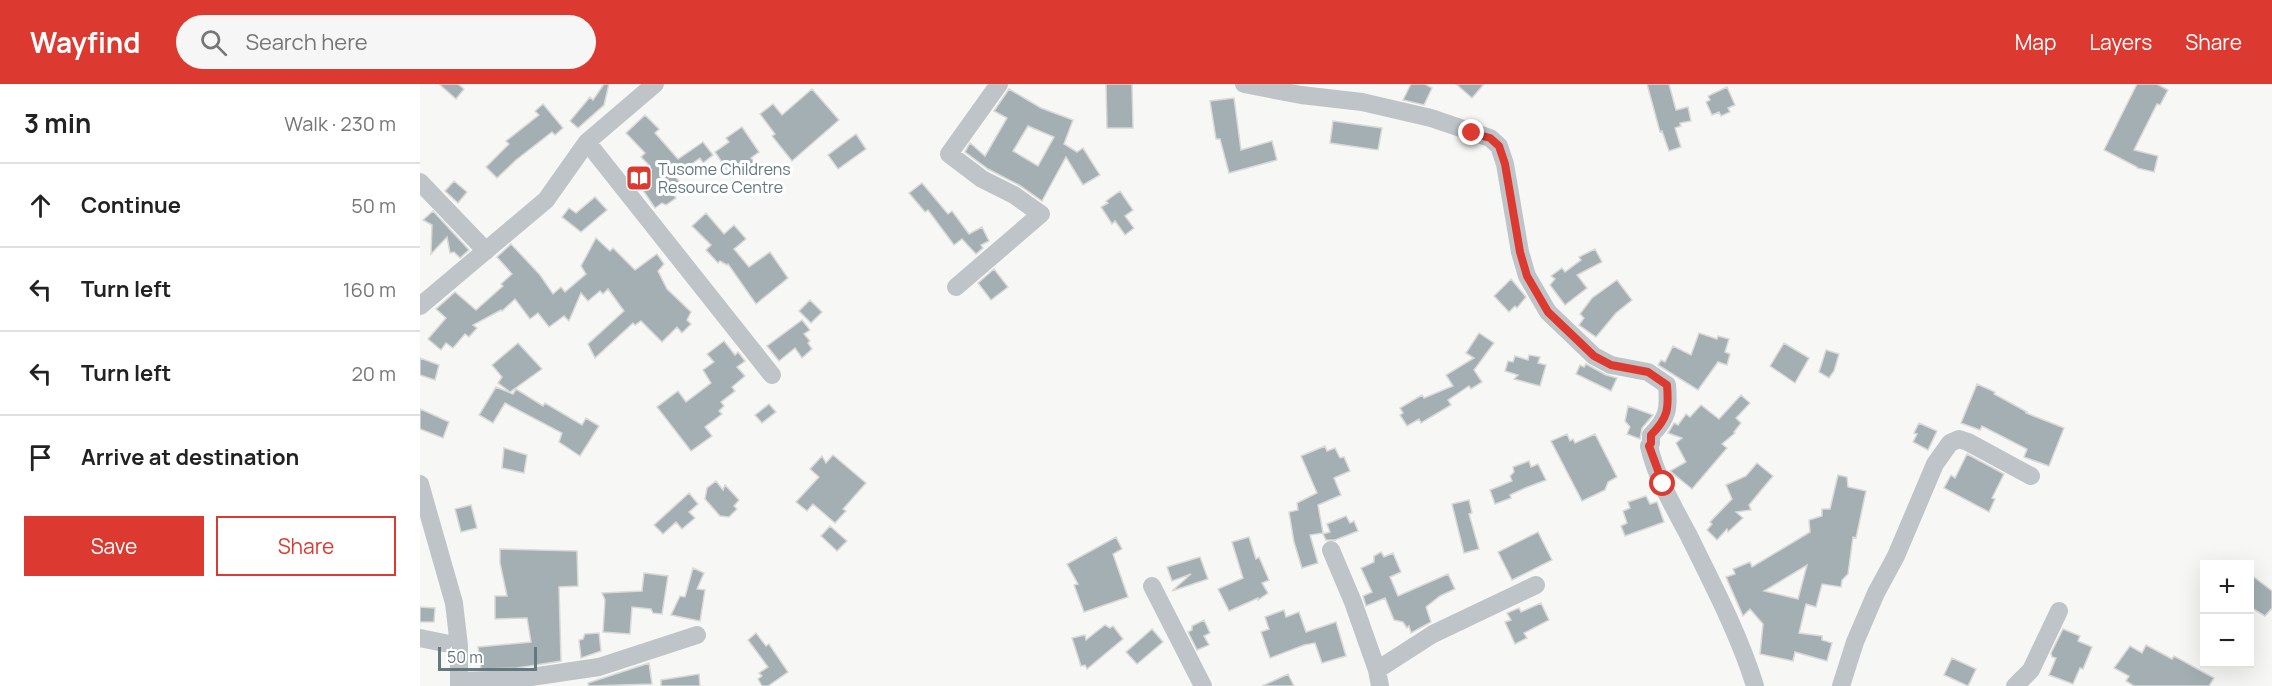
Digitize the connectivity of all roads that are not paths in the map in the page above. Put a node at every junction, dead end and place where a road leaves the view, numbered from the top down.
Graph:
1 (655, 84) edge
2 (999, 84) edge
3 (1244, 84) edge
4 (587, 142) junction
5 (420, 182) edge
6 (486, 251) junction
7 (956, 287) dead end
8 (420, 306) edge
9 (772, 375) dead end
10 (2031, 476) dead end
11 (420, 484) edge
12 (1331, 550) dead end
13 (1536, 585) dead end
14 (1152, 586) dead end
15 (2059, 611) dead end
16 (697, 635) dead end
17 (420, 638) edge
18 (459, 646) junction
19 (1378, 678) edge
20 (459, 683) edge
21 (1203, 686) edge
22 (1755, 686) edge
23 (1840, 686) edge
24 (2015, 686) edge

1 - 4 street
2 - 7 street
3 - 22 street
4 - 6 street
4 - 9 street
5 - 6 street
6 - 8 street
10 - 23 street
11 - 18 street
12 - 19 street
13 - 19 street
14 - 21 street
15 - 24 street
16 - 20 street
17 - 18 street
18 - 20 street

